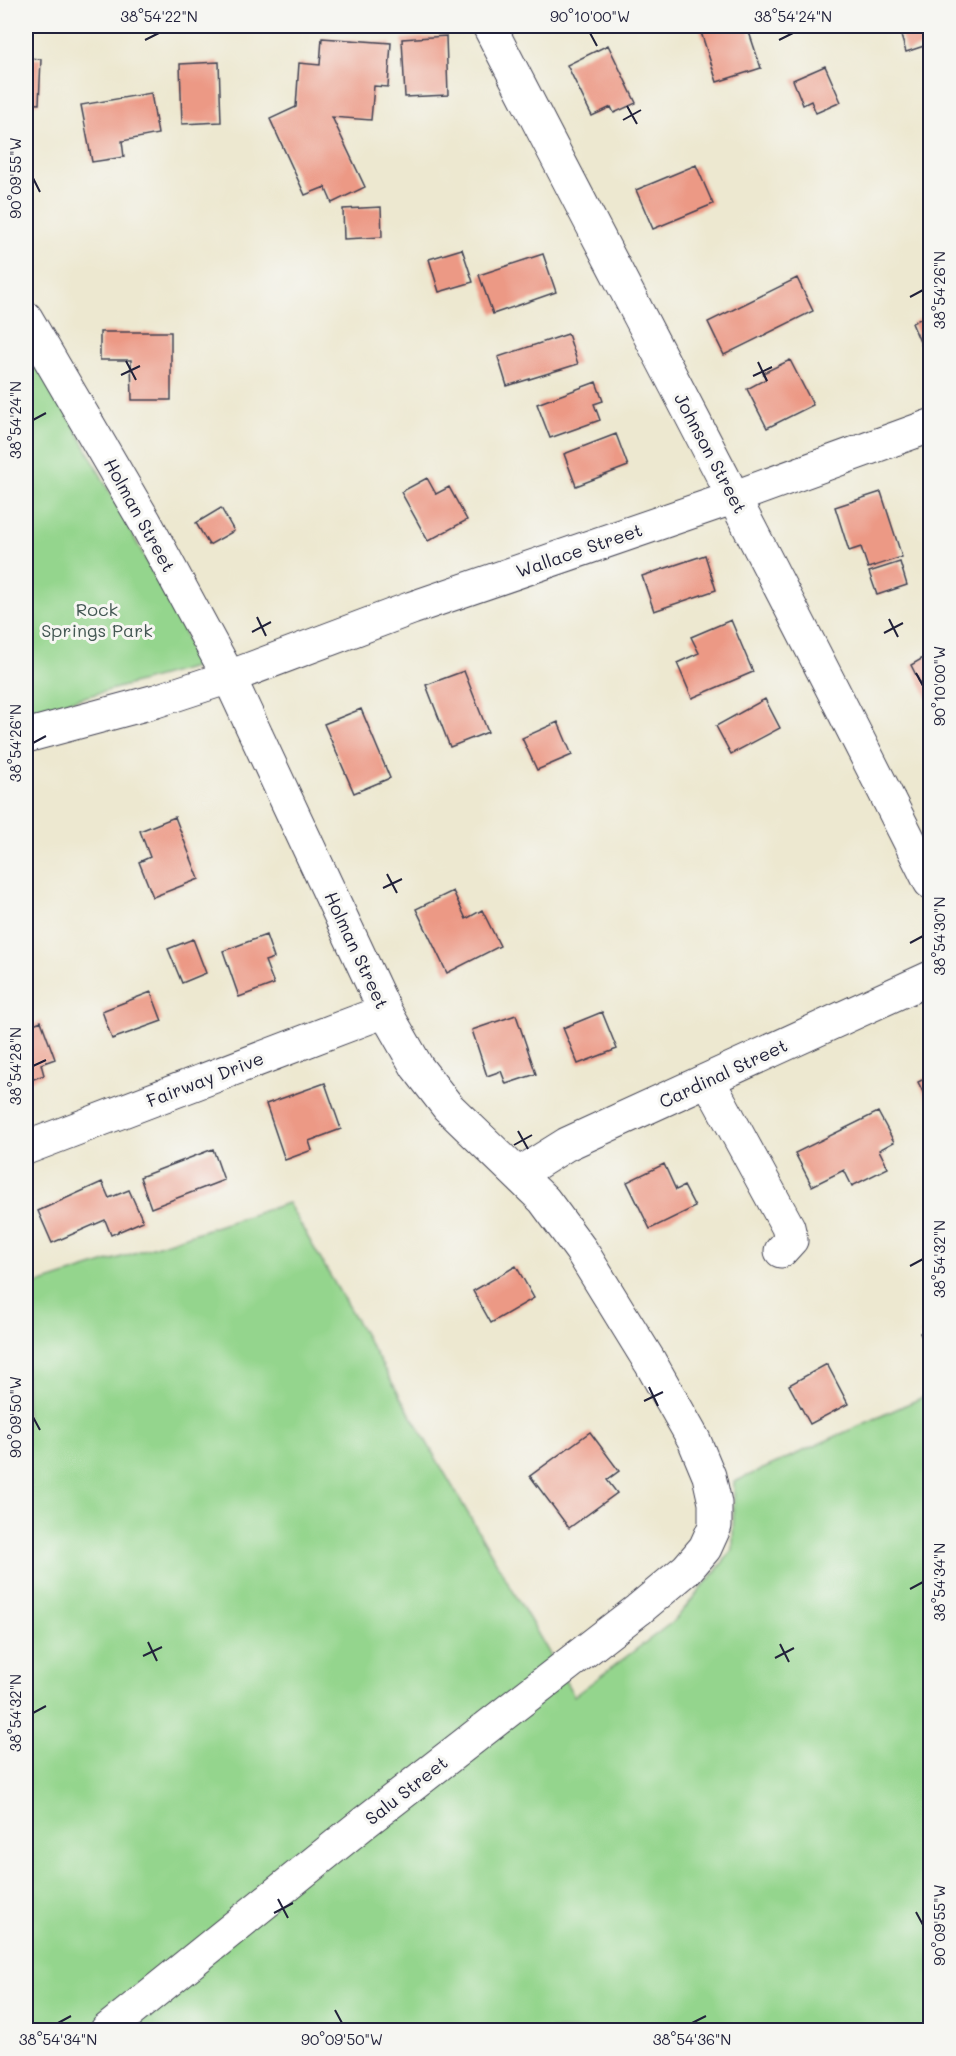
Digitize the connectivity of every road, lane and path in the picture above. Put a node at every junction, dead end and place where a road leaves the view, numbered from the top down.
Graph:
1 (489, 26) edge
2 (26, 318) edge
3 (930, 426) edge
4 (735, 497) junction
5 (229, 676) junction
6 (26, 736) edge
7 (930, 882) edge
8 (930, 978) edge
9 (386, 1011) junction
10 (708, 1080) junction
11 (26, 1148) edge
12 (519, 1174) junction
13 (781, 1251) dead end
14 (705, 1548) joint
15 (107, 2031) edge

1 - 4 street, Johnson Street
2 - 5 street, Holman Street
3 - 4 street, Wallace Street
4 - 5 street, Wallace Street
4 - 7 street, Johnson Street
5 - 6 street, Wallace Street
5 - 9 street, Holman Street
8 - 10 street, Cardinal Street
9 - 11 street, Fairway Drive
9 - 12 street, Holman Street
10 - 12 street, Cardinal Street
10 - 13 street
12 - 14 street, Holman Street
14 - 15 street, Salu Street

